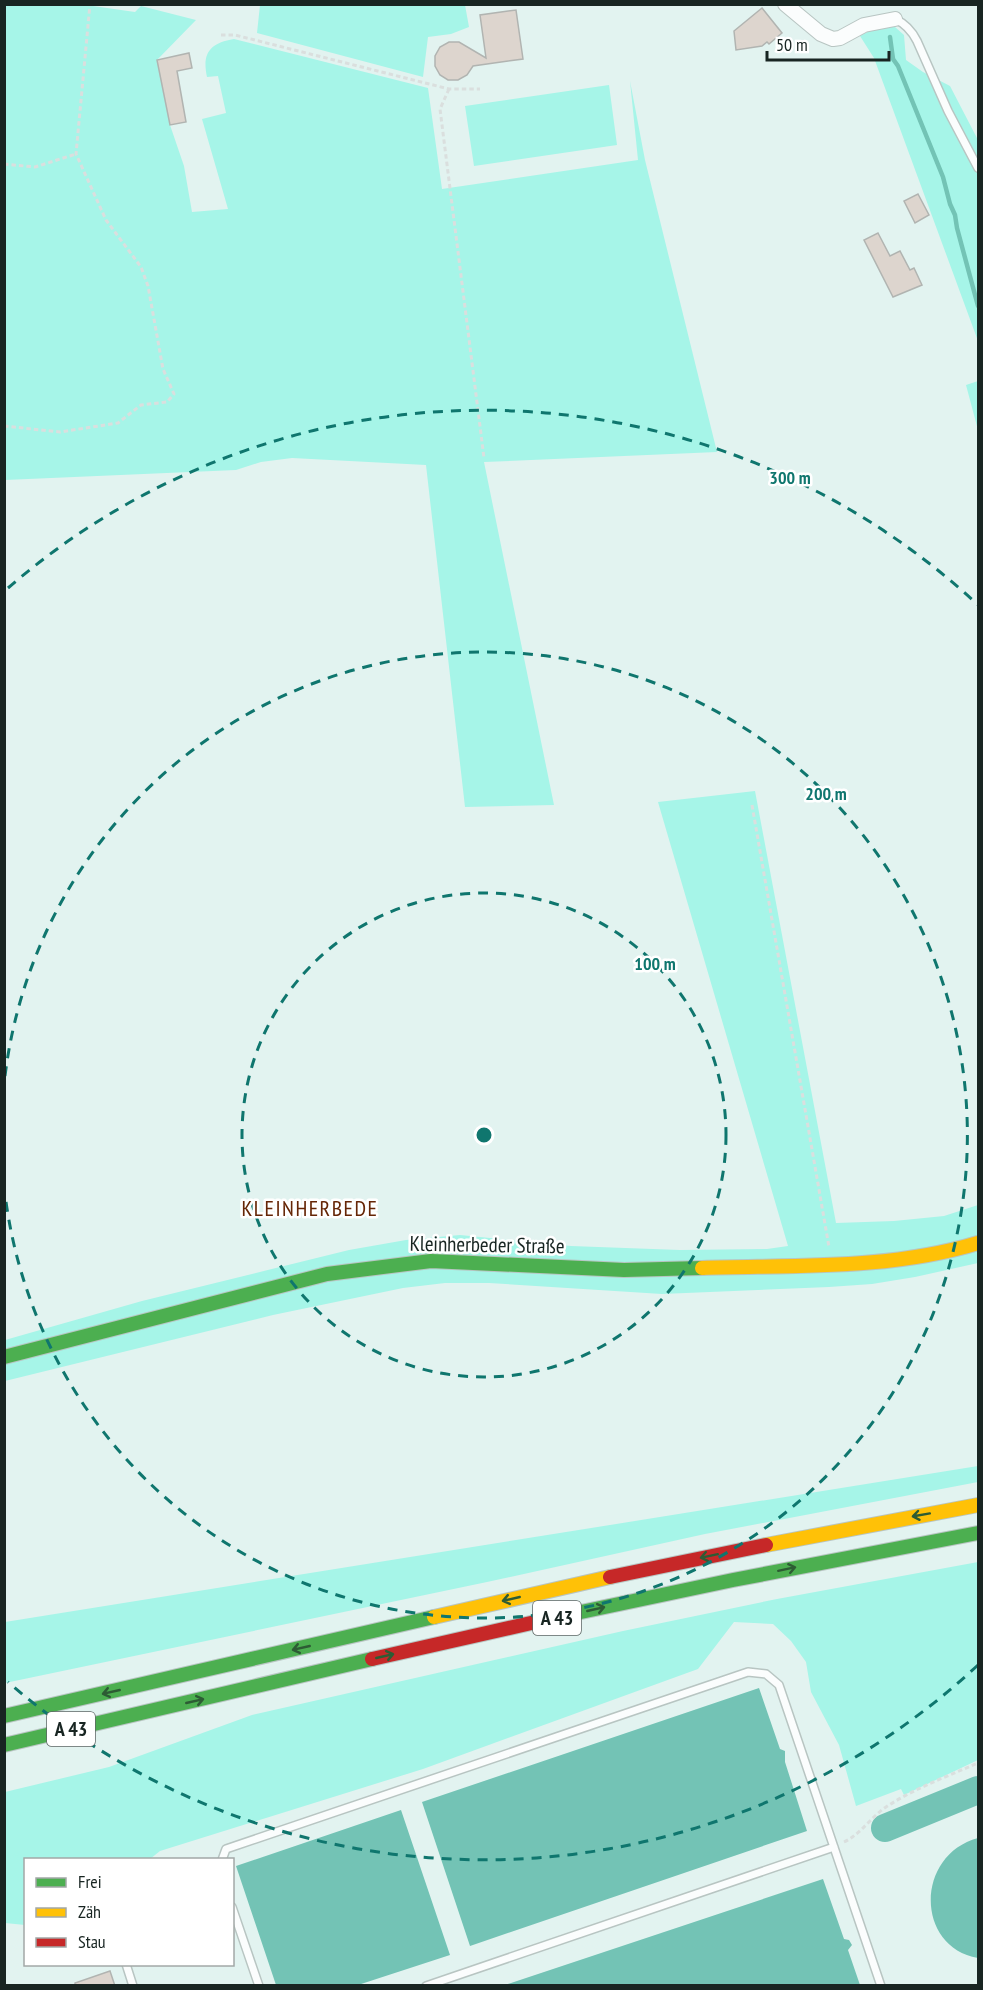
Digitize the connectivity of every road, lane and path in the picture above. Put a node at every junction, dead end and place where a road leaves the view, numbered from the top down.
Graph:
1 (90, 4) edge
2 (785, 4) edge
3 (895, 20) joint
4 (221, 35) dead end
5 (449, 89) junction
6 (480, 89) dead end
7 (76, 154) junction
8 (4, 164) edge
9 (978, 168) edge
10 (4, 426) edge
11 (484, 458) dead end
12 (752, 805) dead end
13 (978, 1243) edge
14 (831, 1264) junction
15 (4, 1357) edge
16 (978, 1505) edge
17 (978, 1533) edge
18 (68, 1702) junction
19 (4, 1711) edge
20 (4, 1716) edge
21 (4, 1745) edge
22 (978, 1763) edge
23 (834, 1847) junction
24 (223, 1858) edge
25 (234, 1913) edge
26 (126, 1966) edge
27 (133, 1986) edge
28 (259, 1986) edge
29 (426, 1986) edge
30 (880, 1986) edge

1 - 7 path
2 - 3 street
3 - 9 lane
4 - 5 path
5 - 6 path
5 - 11 path
7 - 8 path
7 - 10 path
12 - 14 path
13 - 14 main road, Kleinherbeder Straße
14 - 15 main road, Kleinherbeder Straße
16 -> 18 main road, A 43
21 -> 17 main road, A 43
18 - 19 main road
18 - 20 main road, A 43
22 - 23 path
23 - 24 lane
23 - 29 lane
23 - 30 lane
25 - 28 lane
26 - 27 lane

